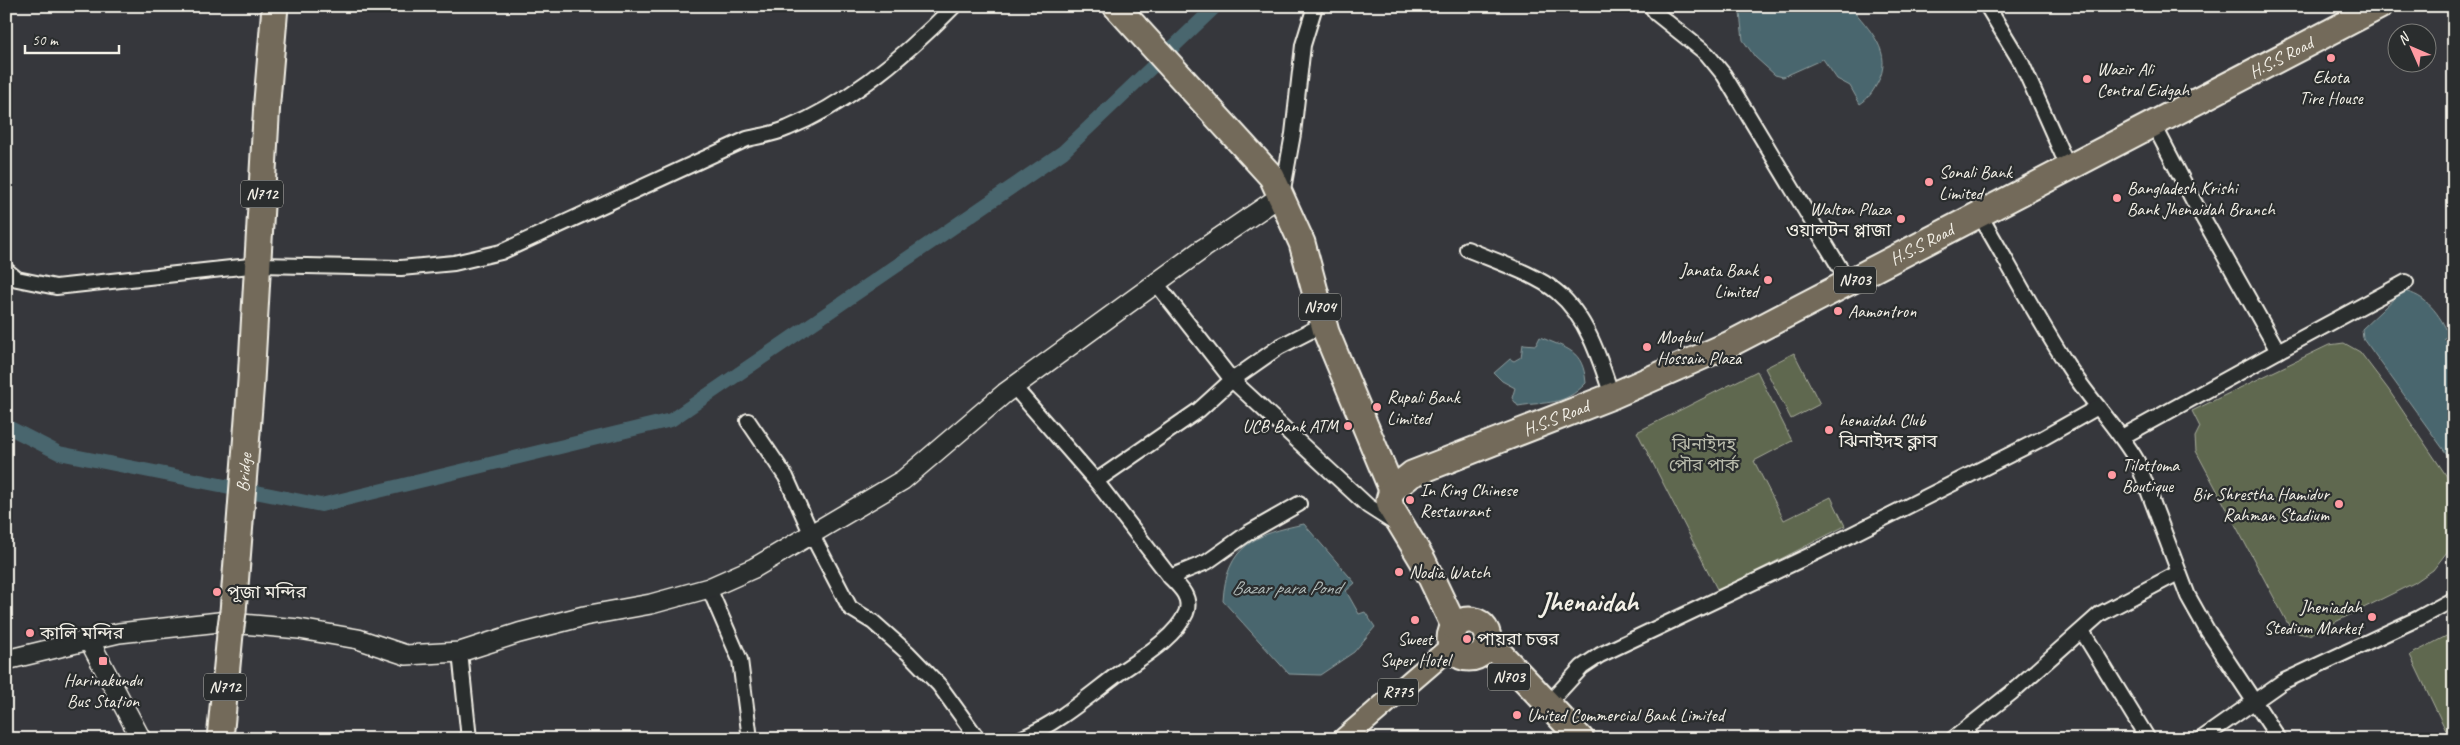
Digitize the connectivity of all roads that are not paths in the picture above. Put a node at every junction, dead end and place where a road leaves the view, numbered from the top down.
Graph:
1 (275, 6) edge
2 (954, 6) edge
3 (1116, 6) edge
4 (1315, 6) edge
5 (1651, 6) edge
6 (1987, 6) edge
7 (2380, 6) edge
8 (2154, 123) junction
9 (2068, 167) junction
10 (1282, 196) junction
11 (1979, 214) junction
12 (1466, 249) dead end
13 (258, 265) junction
14 (6, 270) edge
15 (2406, 282) dead end
16 (1849, 283) junction
17 (1156, 284) junction
18 (1324, 324) junction
19 (2278, 351) junction
20 (1232, 380) junction
21 (1014, 386) junction
22 (1612, 396) junction
23 (2098, 407) junction
24 (748, 421) dead end
25 (2122, 437) junction
26 (1096, 481) junction
27 (1392, 490) junction
28 (1300, 504) dead end
29 (1402, 528) junction
30 (811, 534) junction
31 (2178, 573) junction
32 (1170, 577) junction
33 (709, 588) junction
34 (2454, 599) edge
35 (2082, 631) junction
36 (89, 640) junction
37 (1467, 641) junction
38 (460, 652) junction
39 (8, 655) edge
40 (1545, 702) junction
41 (2254, 702) junction
42 (141, 739) edge
43 (220, 739) edge
44 (469, 739) edge
45 (750, 739) edge
46 (978, 739) edge
47 (1020, 739) edge
48 (1344, 739) edge
49 (1358, 739) edge
50 (1581, 739) edge
51 (1953, 739) edge
52 (2148, 739) edge
53 (2201, 739) edge
54 (2279, 739) edge

1 - 13 highway, N712
2 - 13 street
3 - 10 highway, N704
4 - 10 street
5 - 16 street
6 - 9 street
7 - 8 highway, H.S.S Road / N703
8 - 9 highway, H.S.S Road / N703
8 - 19 street
9 - 11 highway, H.S.S Road / N703
10 - 17 street
10 - 18 highway, N704
11 - 16 highway, H.S.S Road / N703
11 - 23 street
12 - 22 street
13 - 14 street
13 - 43 highway, Bridge / N712
15 - 19 street
16 - 22 highway, H.S.S Road / N703
17 - 20 street
17 - 21 street
18 - 20 street
18 - 27 highway, N704
19 - 25 street
20 - 26 street
20 - 29 street
21 - 26 street
21 - 30 street
22 - 27 highway, H.S.S Road / N703
23 - 25 street
23 - 40 street
24 - 30 street
25 - 31 street
26 - 32 street
27 - 29 highway, N703
28 - 32 street
29 - 37 highway, N703
30 - 33 street
30 - 46 street
31 - 35 street
31 - 41 street
32 - 47 street
33 - 38 street
33 - 45 street
34 - 41 street
35 - 51 street
35 - 52 street
36 - 38 street
36 - 39 street
36 - 42 street
37 - 40 highway, N703
37 - 48 main road, R775
37 - 49 main road, R775
38 - 44 street
40 - 50 highway, N703
41 - 53 street
41 - 54 street

